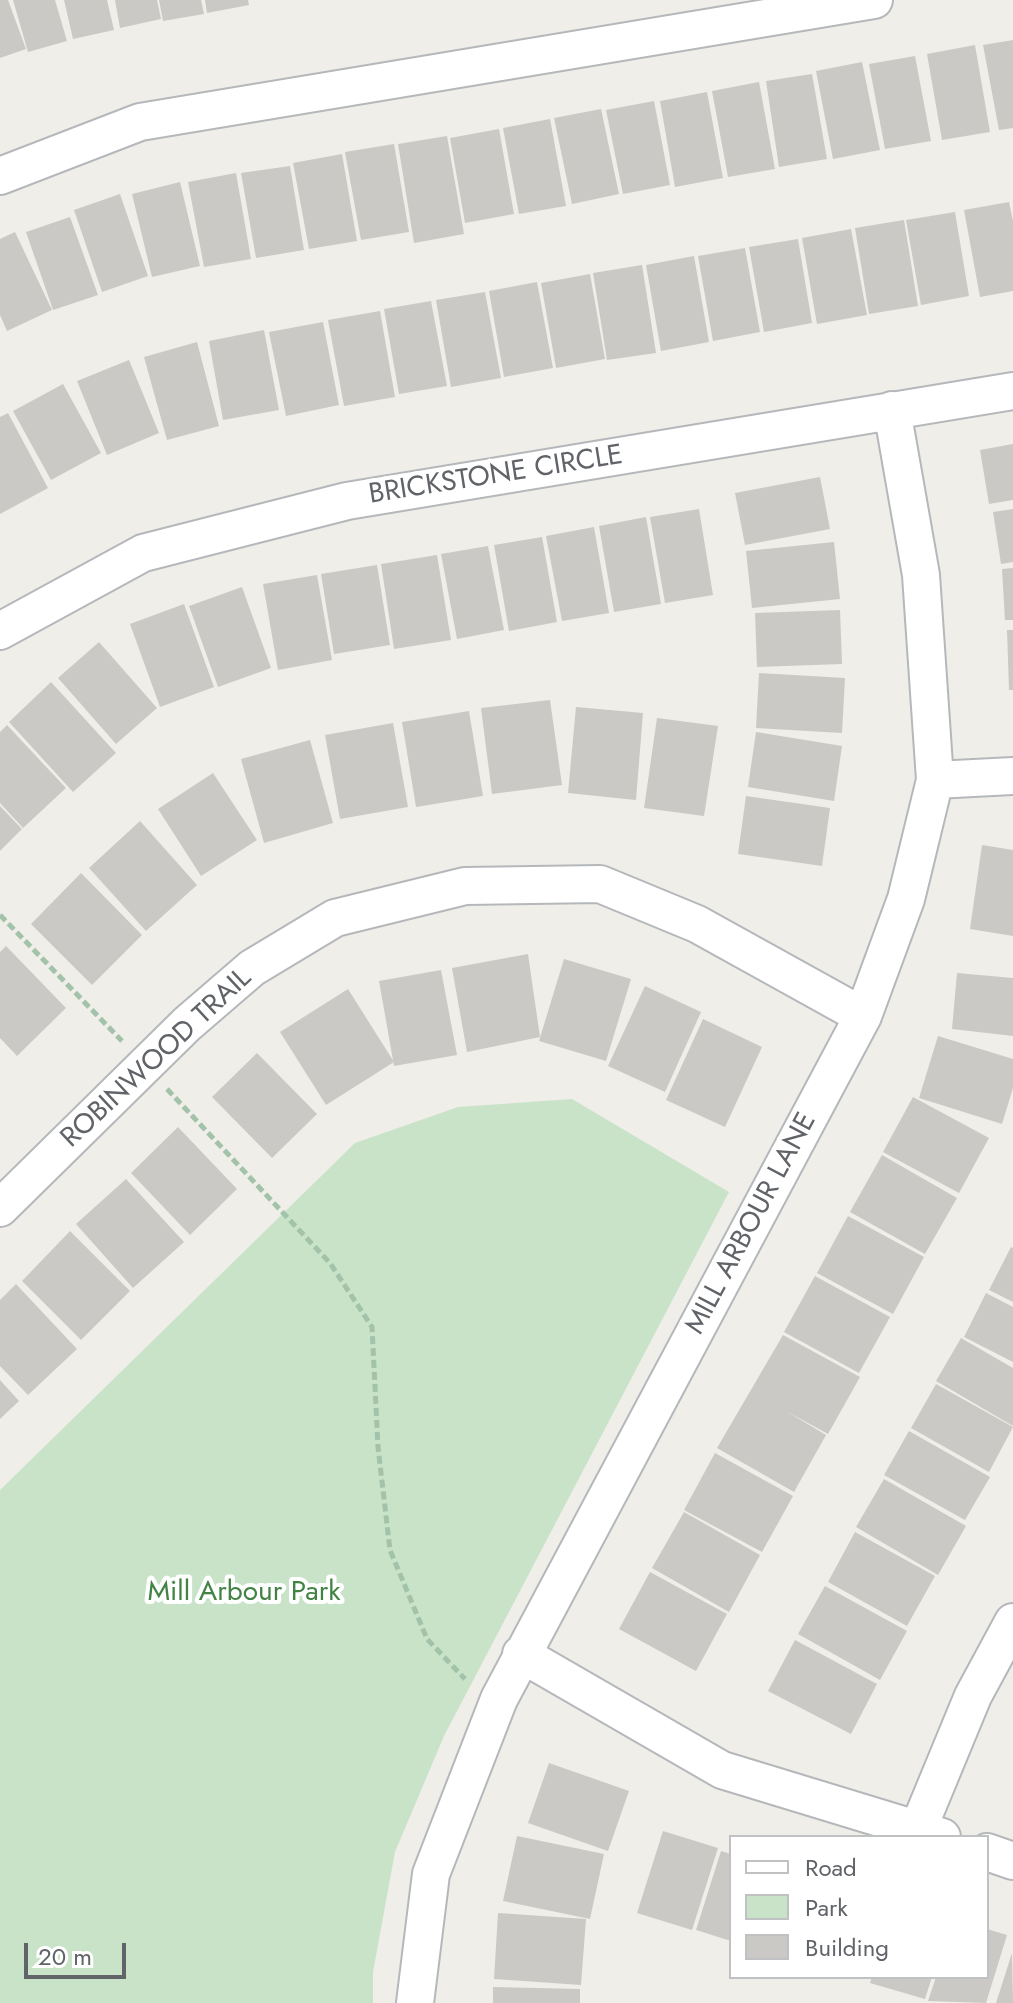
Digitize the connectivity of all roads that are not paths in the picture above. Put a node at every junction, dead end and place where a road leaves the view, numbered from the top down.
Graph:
1 (874, 0) edge
2 (0, 176) edge
3 (1013, 391) edge
4 (892, 410) junction
5 (0, 631) edge
6 (1013, 776) edge
7 (935, 780) junction
8 (863, 1016) junction
9 (0, 1208) edge
10 (1013, 1622) edge
11 (521, 1654) junction
12 (930, 1833) edge
13 (989, 1853) edge
14 (1013, 1861) edge
15 (415, 2003) edge

1 - 2 street
3 - 4 street, BRICKSTONE CIRCLE
4 - 5 street, BRICKSTONE CIRCLE
4 - 7 street, MILL ARBOUR LANE
6 - 7 street
7 - 8 street, MILL ARBOUR LANE
8 - 9 street, ROBINWOOD TRAIL
8 - 11 street, MILL ARBOUR LANE
10 - 12 street
11 - 12 street
11 - 15 street, MILL ARBOUR LANE
13 - 14 street

